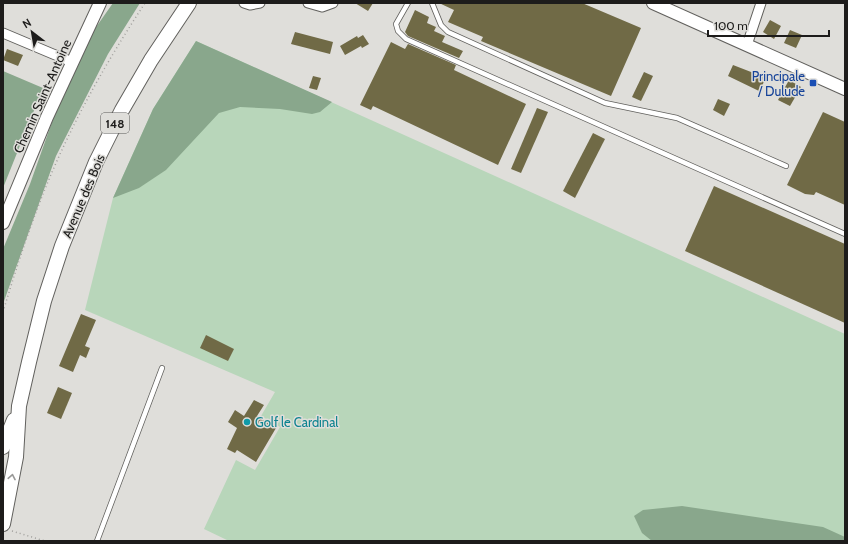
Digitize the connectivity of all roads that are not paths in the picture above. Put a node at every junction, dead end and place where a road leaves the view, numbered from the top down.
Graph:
1 (100, 3) edge
2 (189, 3) edge
3 (244, 3) edge
4 (260, 3) edge
5 (308, 3) edge
6 (333, 3) edge
7 (408, 3) edge
8 (432, 3) edge
9 (654, 3) edge
10 (761, 3) edge
11 (3, 33) edge
12 (747, 45) junction
13 (72, 62) junction
14 (845, 89) edge
15 (786, 166) dead end
16 (3, 223) edge
17 (845, 234) edge
18 (162, 368) dead end
19 (19, 406) junction
20 (3, 448) edge
21 (7, 527) edge
22 (97, 541) edge

1 - 13 street, Chemin Saint-Antoine
2 - 19 main road, Avenue des Bois / 148
3 - 4 street
5 - 6 street
7 - 17 lane
8 - 15 lane
9 - 12 street
10 - 12 street
11 - 13 street
12 - 14 street
13 - 16 street, Chemin Saint-Antoine
18 - 22 lane
19 - 20 main road, Avenue des Bois / 148
21 -> 19 main road, Avenue des Bois / 148

